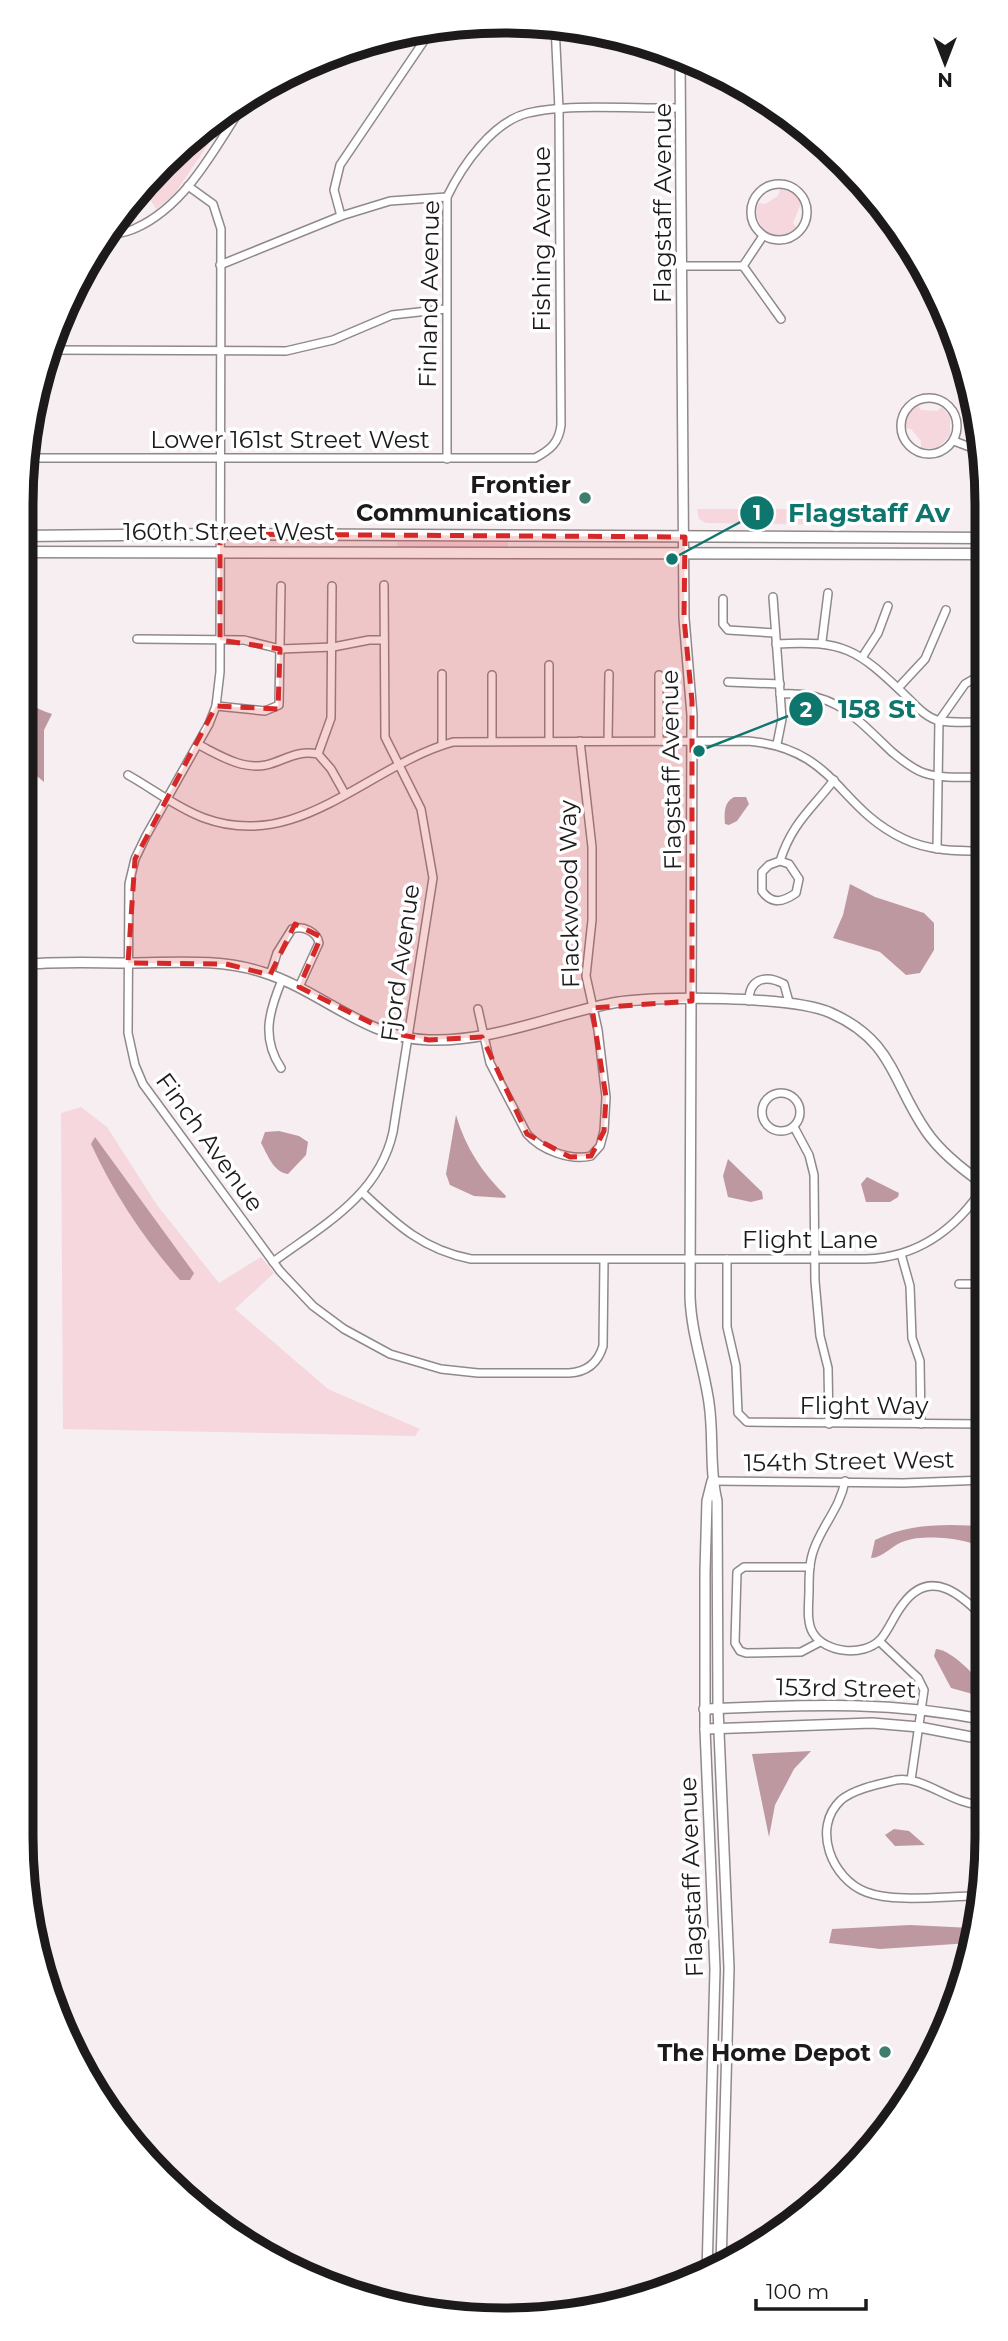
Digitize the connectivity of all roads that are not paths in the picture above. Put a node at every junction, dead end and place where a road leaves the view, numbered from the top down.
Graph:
1 (556, 36) edge
2 (425, 40) edge
3 (680, 67) edge
4 (680, 108) junction
5 (559, 109) junction
6 (233, 119) edge
7 (188, 186) junction
8 (447, 197) junction
9 (341, 216) junction
10 (120, 232) edge
11 (763, 236) junction
12 (220, 265) junction
13 (743, 266) junction
14 (681, 267) junction
15 (446, 309) junction
16 (781, 319) dead end
17 (59, 350) edge
18 (220, 350) junction
19 (954, 441) junction
20 (971, 448) edge
21 (550, 450) joint
22 (36, 458) edge
23 (220, 458) junction
24 (447, 459) junction
25 (220, 534) junction
26 (33, 536) edge
27 (685, 537) junction
28 (975, 538) edge
29 (33, 552) edge
30 (220, 552) junction
31 (684, 553) junction
32 (975, 554) edge
33 (384, 585) dead end
34 (281, 586) dead end
35 (332, 586) dead end
36 (828, 593) dead end
37 (773, 597) dead end
38 (723, 599) dead end
39 (888, 607) dead end
40 (946, 610) dead end
41 (775, 633) junction
42 (137, 639) dead end
43 (220, 640) junction
44 (384, 640) junction
45 (822, 641) junction
46 (776, 644) junction
47 (333, 647) junction
48 (280, 649) junction
49 (863, 656) junction
50 (549, 665) dead end
51 (442, 674) dead end
52 (609, 674) dead end
53 (492, 675) dead end
54 (659, 675) dead end
55 (975, 678) edge
56 (728, 682) dead end
57 (780, 684) junction
58 (898, 688) junction
59 (780, 694) junction
60 (216, 706) junction
61 (939, 721) junction
62 (975, 722) edge
63 (492, 741) junction
64 (549, 741) junction
65 (580, 741) junction
66 (608, 741) junction
67 (659, 741) junction
68 (692, 741) junction
69 (777, 744) junction
70 (199, 745) junction
71 (442, 745) junction
72 (318, 754) junction
73 (399, 764) junction
74 (128, 775) dead end
75 (938, 776) junction
76 (975, 777) edge
77 (834, 780) junction
78 (345, 794) junction
79 (167, 798) junction
80 (937, 849) junction
81 (975, 851) edge
82 (780, 861) junction
83 (128, 963) junction
84 (33, 965) edge
85 (270, 975) junction
86 (282, 980) junction
87 (299, 987) junction
88 (692, 1000) junction
89 (749, 1001) junction
90 (789, 1002) junction
91 (478, 1009) dead end
92 (592, 1009) junction
93 (483, 1036) junction
94 (409, 1037) junction
95 (281, 1068) dead end
96 (794, 1127) junction
97 (975, 1178) edge
98 (363, 1193) junction
99 (975, 1197) edge
100 (901, 1254) junction
101 (727, 1258) junction
102 (691, 1259) junction
103 (815, 1259) junction
104 (604, 1260) junction
105 (273, 1262) junction
106 (958, 1284) dead end
107 (975, 1284) edge
108 (829, 1424) junction
109 (921, 1424) junction
110 (975, 1424) edge
111 (975, 1480) edge
112 (712, 1481) junction
113 (845, 1481) junction
114 (810, 1567) junction
115 (975, 1609) edge
116 (879, 1641) junction
117 (820, 1642) junction
118 (718, 1708) junction
119 (923, 1708) junction
120 (704, 1709) junction
121 (975, 1718) edge
122 (919, 1727) junction
123 (719, 1728) junction
124 (705, 1729) junction
125 (975, 1738) edge
126 (911, 1780) junction
127 (975, 1804) edge
128 (971, 1896) edge
129 (720, 2255) edge
130 (707, 2261) edge

1 - 5 street, Fishing Avenue
2 - 9 street
3 - 4 street, Flagstaff Avenue
4 - 5 street, Finland Avenue
4 - 14 street, Flagstaff Avenue
5 - 8 street, Finland Avenue
5 - 21 street, Fishing Avenue
6 - 7 street
7 - 10 street
7 - 12 street, Finch Avenue
8 - 9 street
8 - 15 street, Finland Avenue
9 - 12 street
11 - 11 street
11 - 13 street
12 - 18 street, Finch Avenue
13 - 14 street
13 - 16 street
14 - 27 street, Flagstaff Avenue
15 - 18 street
15 - 24 street, Finland Avenue
17 - 18 street
18 - 23 street, Finch Avenue
19 - 19 street
19 - 20 street
21 - 24 street, Lower 161st Street West
22 - 23 street, Lower 161st Street West
23 - 24 street, Lower 161st Street West
23 - 25 street, Finch Avenue
25 - 26 main road, 160th Street West
25 - 27 main road, 160th Street West
25 - 30 street, Finch Avenue
27 - 28 main road, 160th Street West
27 - 31 street, Flagstaff Avenue
29 - 30 main road, 160th Street West
30 - 31 main road, 160th Street West
30 - 43 street, Finch Avenue
31 - 32 main road, 160th Street West
31 - 68 street, Flagstaff Avenue
33 - 44 street, Fjord Avenue
34 - 48 street
35 - 47 street
36 - 45 street
37 - 41 street
38 - 41 street
39 - 49 street
40 - 58 street
41 - 46 street
42 - 43 street
43 - 48 street
43 - 60 street, Finch Avenue
44 - 47 street
44 - 73 street, Fjord Avenue
45 - 46 street
45 - 49 street
46 - 57 street
47 - 48 street
47 - 72 street
48 - 60 street
49 - 58 street
50 - 64 street
51 - 71 street
52 - 66 street
53 - 63 street
54 - 67 street
55 - 61 street
56 - 57 street
57 - 59 street
58 - 61 street
59 - 69 street
59 - 75 street
60 - 70 street, Finch Avenue
61 - 62 street
61 - 75 street
63 - 64 street
63 - 71 street
64 - 65 street
65 - 66 street
65 - 92 street, Flackwood Way
66 - 67 street
67 - 68 street
68 - 69 street
68 - 88 street, Flagstaff Avenue
69 - 77 street
70 - 72 street
70 - 79 street, Finch Avenue
71 - 73 street
72 - 78 street
73 - 78 street
73 - 94 street, Fjord Avenue
74 - 79 street
75 - 76 street
75 - 80 street
77 - 80 street
77 - 82 street
78 - 79 street
79 - 83 street, Finch Avenue
80 - 81 street
82 - 82 street
83 - 84 street
83 - 85 street
83 - 105 street, Finch Avenue
85 - 86 street
85 - 87 street
86 - 87 street
86 - 95 street
87 - 94 street
88 - 89 street
88 - 92 street
88 - 102 street, Flagstaff Avenue
89 - 90 street
89 - 90 street
90 - 97 street
91 - 93 street
92 - 93 street
92 - 93 street, Flackwood Way
93 - 94 street
94 - 98 street, Fjord Avenue
96 - 96 street
96 - 103 street
98 - 104 street, Flight Lane
98 - 105 street, Fjord Avenue
99 - 100 street, Flight Lane
100 - 103 street, Flight Lane
100 - 109 street
101 - 102 street, Flight Lane
101 - 103 street, Flight Lane
101 - 108 street, Flight Way
102 - 104 street, Flight Lane
102 - 112 street, Flagstaff Avenue
103 - 108 street
104 - 105 street, Finch Avenue
106 - 107 street
108 - 109 street, Flight Way
109 - 110 street, Flight Way
111 - 113 street, 154th Street West
112 - 113 street, 154th Street West
112 - 118 street, Flagstaff Avenue
112 - 120 street, Flagstaff Avenue
113 - 114 street
114 - 117 street
114 - 117 street
115 - 116 street
116 - 117 street
116 - 119 street
118 - 119 street, 153rd Street
118 - 120 street, 153rd Street
118 - 123 street, Flagstaff Avenue
119 - 121 street, 153rd Street
119 - 122 street
120 - 124 street, Flagstaff Avenue
122 - 123 street, 153rd Street
122 - 125 street, 153rd Street
122 - 126 street
123 - 124 street, 153rd Street
123 - 129 street, Flagstaff Avenue
124 - 130 street, Flagstaff Avenue
126 - 127 street
126 - 128 street

